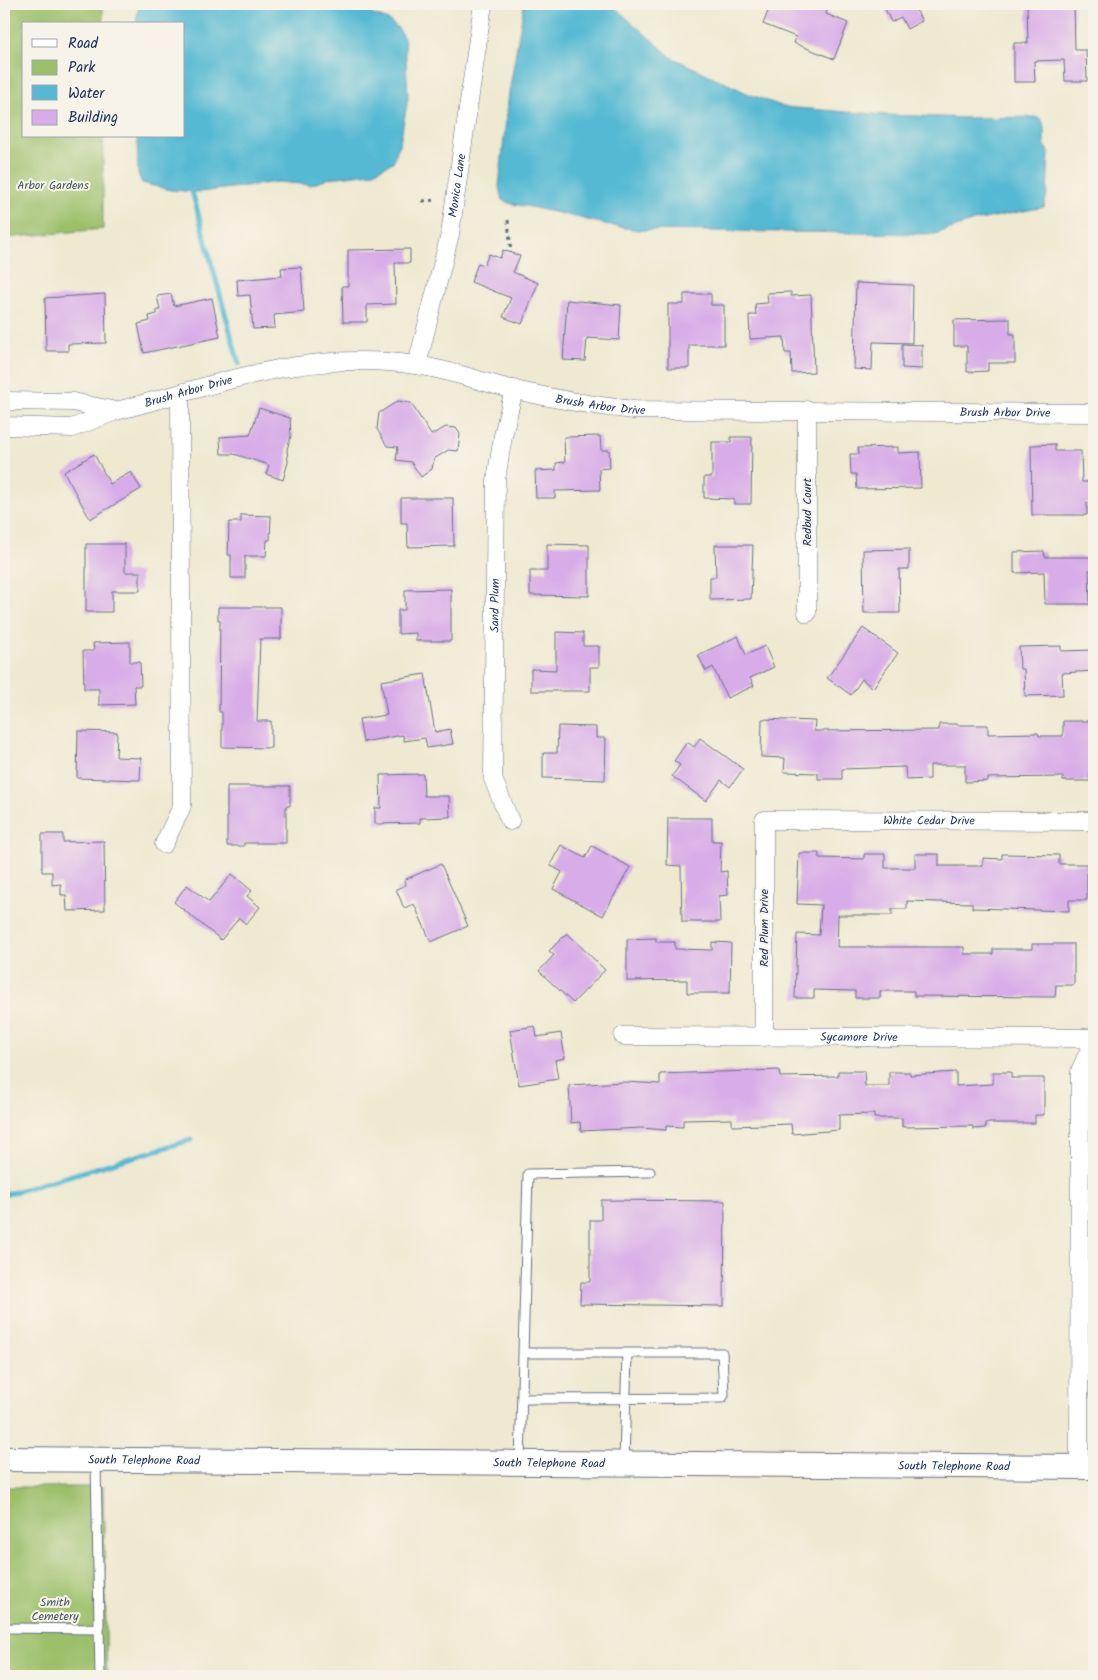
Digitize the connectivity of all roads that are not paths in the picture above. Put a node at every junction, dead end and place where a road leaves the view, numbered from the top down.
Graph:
1 (483, 4) edge
2 (417, 365) junction
3 (514, 390) junction
4 (180, 394) junction
5 (8, 401) edge
6 (807, 410) junction
7 (116, 411) junction
8 (1094, 413) edge
9 (8, 425) edge
10 (807, 613) dead end
11 (764, 820) joint
12 (510, 821) dead end
13 (1094, 821) edge
14 (164, 844) dead end
15 (623, 1036) dead end
16 (764, 1037) junction
17 (1094, 1039) edge
18 (650, 1172) dead end
19 (1087, 1207) edge
20 (523, 1353) junction
21 (627, 1353) junction
22 (522, 1398) junction
23 (626, 1398) junction
24 (4, 1459) edge
25 (96, 1460) junction
26 (520, 1463) junction
27 (624, 1464) junction
28 (1087, 1467) edge
29 (4, 1628) edge
30 (99, 1629) junction
31 (100, 1676) edge

1 - 2 street, Monica Lane
2 - 3 street, Brush Arbor Drive
2 - 4 street, Brush Arbor Drive
3 - 6 street, Brush Arbor Drive
3 - 12 street, Sand Plum
4 - 7 street, Brush Arbor Drive
4 - 14 street
5 - 7 street, Brush Arbor Drive
5 - 9 street
6 - 8 street, Brush Arbor Drive
6 - 10 street, Redbud Court
7 - 9 street, Brush Arbor Drive
11 - 13 street, White Cedar Drive
11 - 16 street, Red Plum Drive
15 - 16 street, Sycamore Drive
16 - 17 street, Sycamore Drive
17 - 19 street
18 - 20 lane
19 - 28 street
20 - 21 lane
20 - 22 lane
21 - 23 lane
21 - 23 lane
22 - 23 lane
22 - 26 lane
23 - 27 lane
24 - 25 main road, South Telephone Road
25 - 26 main road, South Telephone Road
25 - 30 lane
26 - 27 main road, South Telephone Road
27 - 28 main road, South Telephone Road
29 - 30 lane
30 - 31 lane

